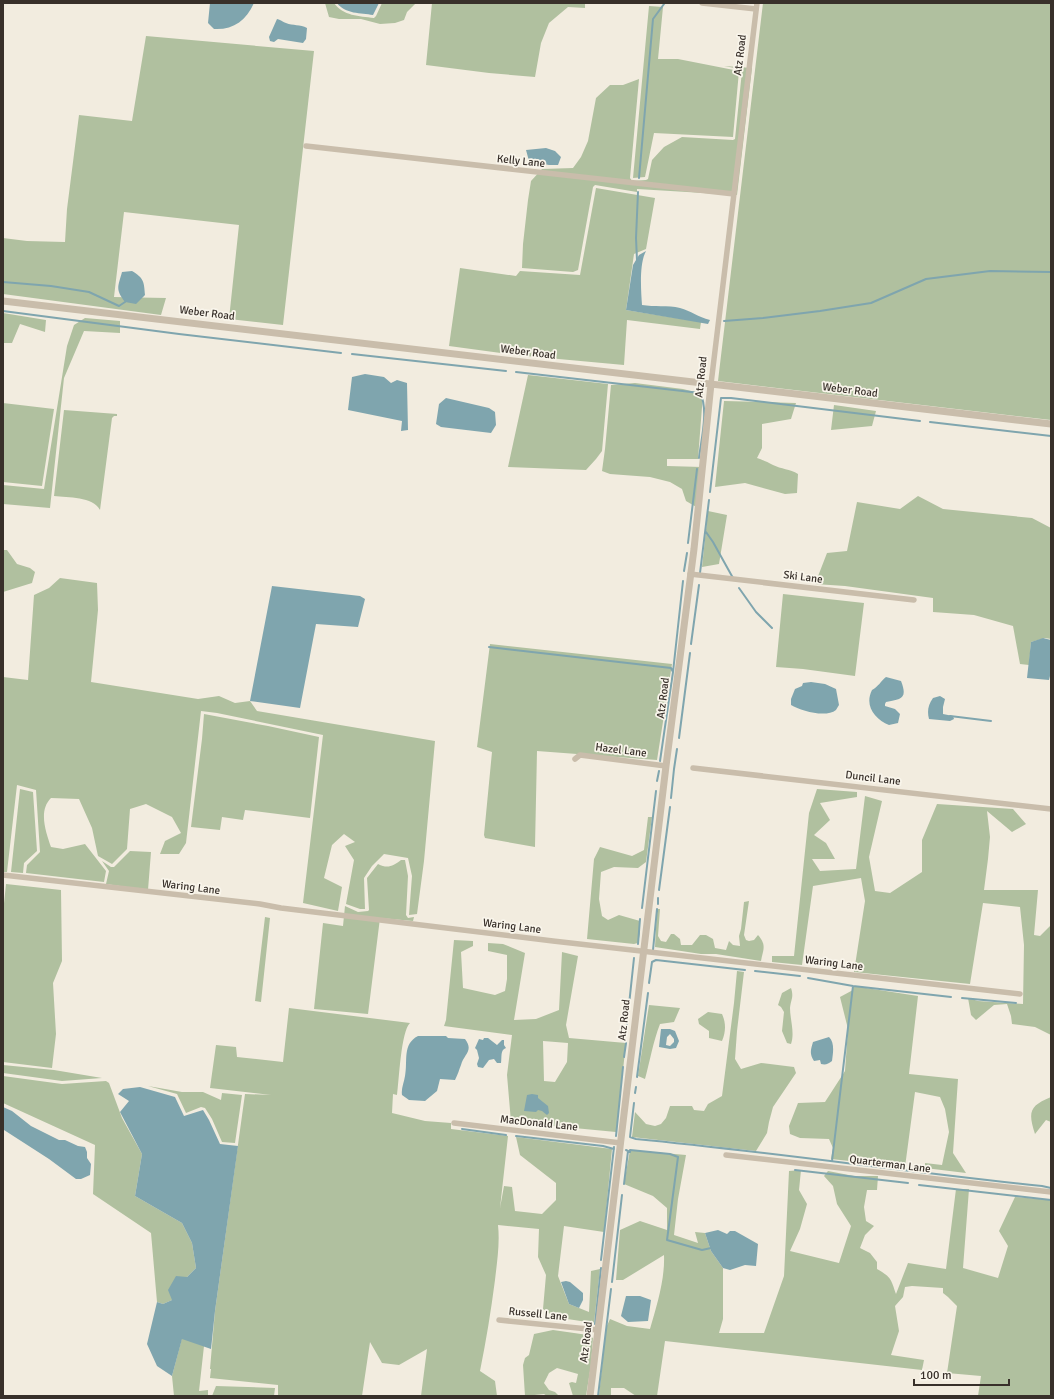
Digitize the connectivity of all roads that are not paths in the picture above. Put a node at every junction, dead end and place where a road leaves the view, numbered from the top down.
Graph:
1 (702, 3) edge
2 (757, 6) edge
3 (306, 146) dead end
4 (734, 194) junction
5 (3, 301) edge
6 (711, 384) junction
7 (1051, 424) edge
8 (690, 574) junction
9 (914, 600) dead end
10 (575, 759) dead end
11 (666, 766) junction
12 (693, 768) dead end
13 (1051, 809) edge
14 (3, 876) edge
15 (643, 952) junction
16 (1020, 994) dead end
17 (454, 1123) dead end
18 (621, 1143) junction
19 (726, 1155) dead end
20 (1051, 1192) edge
21 (500, 1320) dead end
22 (598, 1330) junction
23 (590, 1396) edge

1 - 2 street
2 - 4 street, Atz Road
3 - 4 street, Kelly Lane
4 - 6 street, Atz Road
5 - 6 street, Weber Road
6 - 7 street, Weber Road
6 - 8 street, Atz Road
8 - 9 street, Ski Lane
8 - 11 street, Atz Road
10 - 11 street, Hazel Lane
11 - 15 street, Atz Road
12 - 13 street, Duncil Lane
14 - 15 street, Waring Lane
15 - 16 street, Waring Lane
15 - 18 street, Atz Road
17 - 18 street, MacDonald Lane
18 - 22 street, Atz Road
19 - 20 street, Quarterman Lane
21 - 22 street, Russell Lane
22 - 23 street, Atz Road

